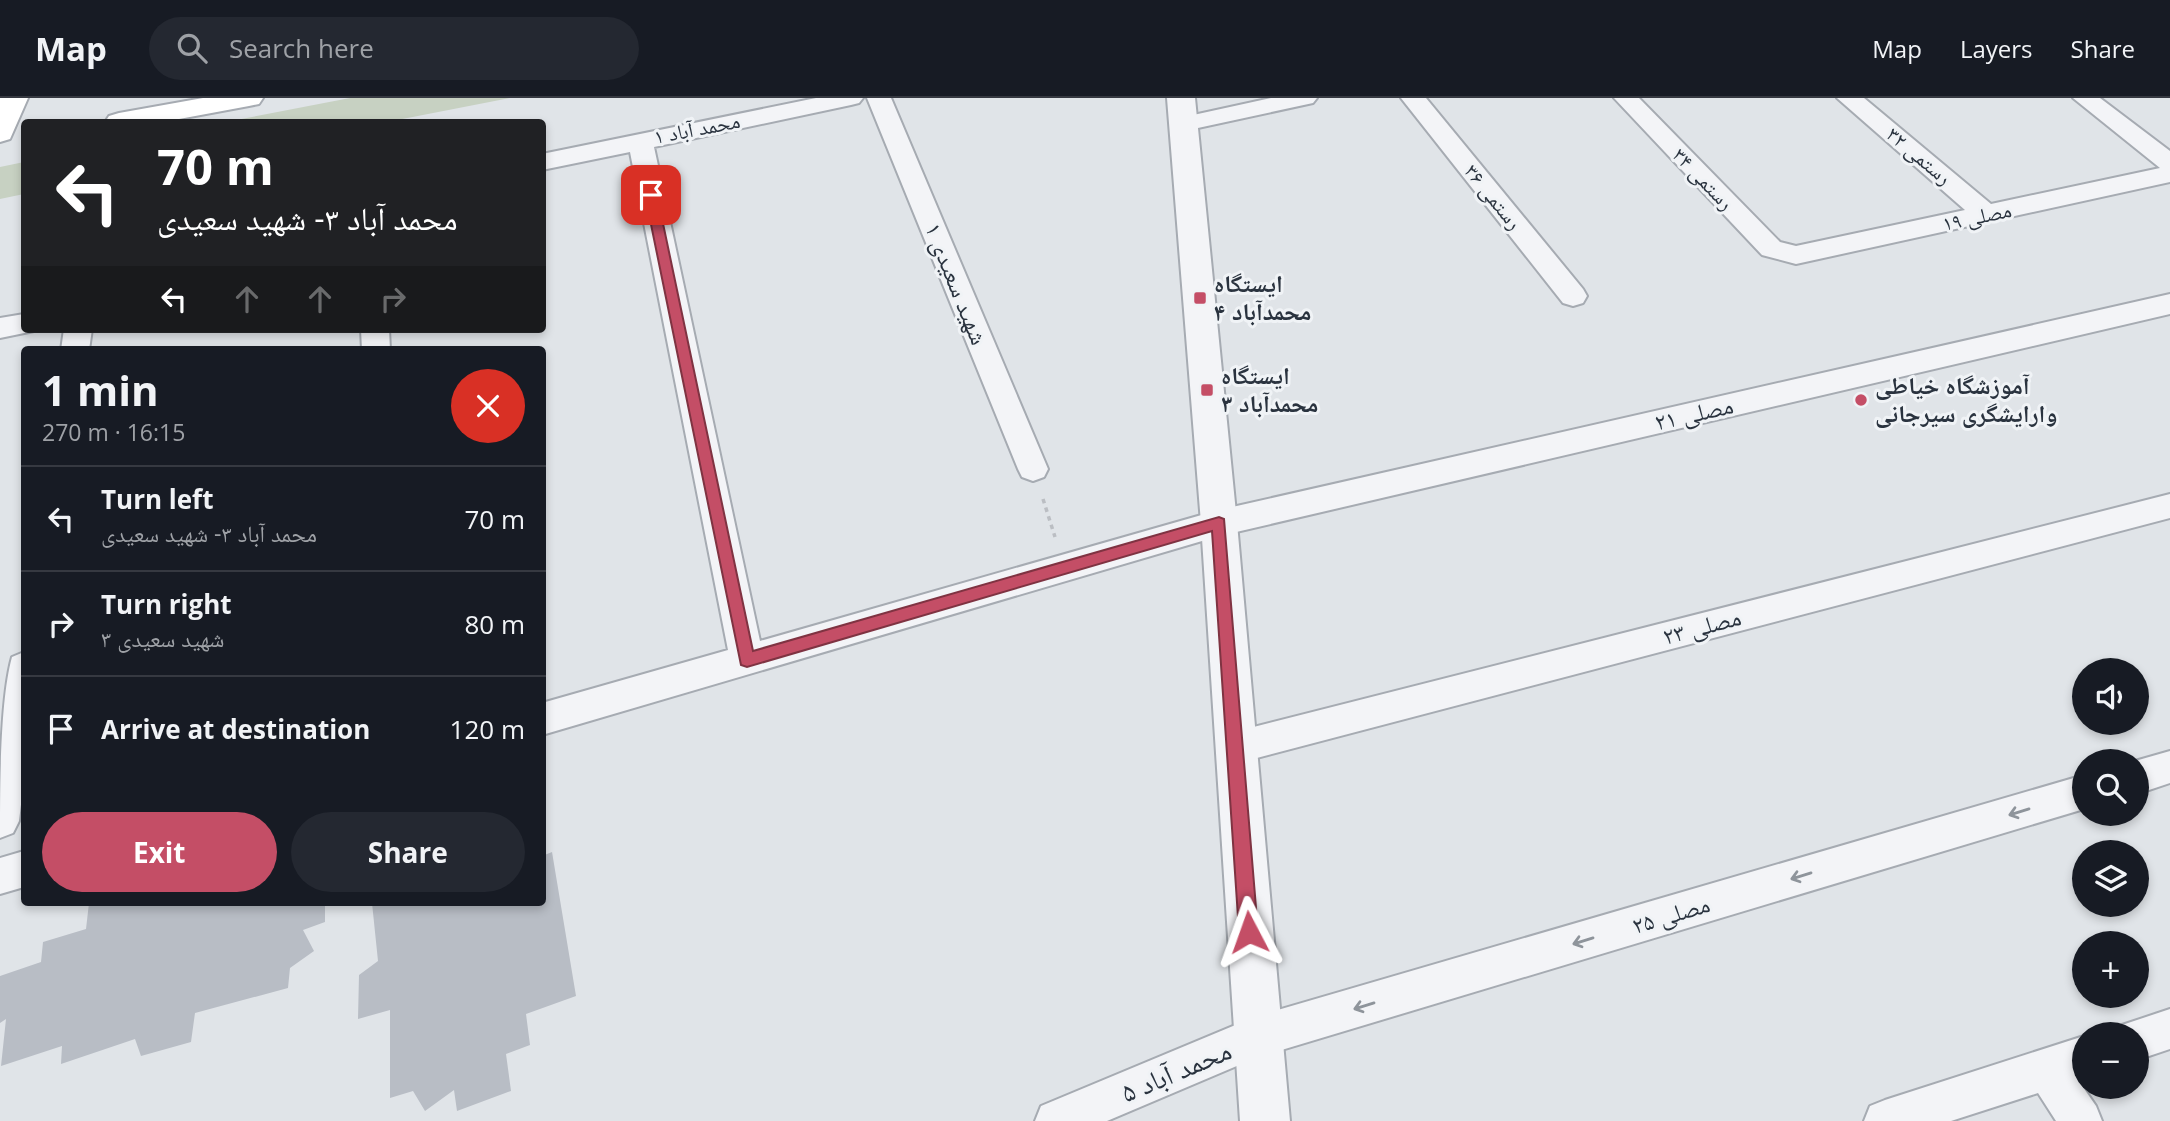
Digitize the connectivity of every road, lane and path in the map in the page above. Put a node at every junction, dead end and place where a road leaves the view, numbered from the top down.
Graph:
1 (14, 98) edge
2 (249, 98) edge
3 (851, 98) edge
4 (879, 98) edge
5 (1305, 98) edge
6 (1413, 98) edge
7 (1626, 98) edge
8 (1849, 98) edge
9 (2085, 98) edge
10 (1183, 111) edge
11 (135, 119) edge
12 (0, 133) edge
13 (640, 140) junction
14 (21, 141) edge
15 (0, 145) edge
16 (546, 161) edge
17 (2170, 163) edge
18 (2170, 174) edge
19 (1988, 215) junction
20 (1784, 254) joint
21 (1573, 296) dead end
22 (2170, 304) edge
23 (21, 324) edge
24 (0, 328) edge
25 (1033, 469) joint
26 (2170, 506) edge
27 (1219, 523) junction
28 (1065, 568) junction
29 (747, 660) junction
30 (21, 686) edge
31 (546, 718) edge
32 (1234, 748) junction
33 (2170, 767) edge
34 (2149, 773) edge
35 (2072, 796) edge
36 (0, 821) edge
37 (21, 870) edge
38 (0, 876) edge
39 (2170, 1028) edge
40 (2149, 1036) edge
41 (1257, 1037) junction
42 (2065, 1064) edge
43 (1056, 1121) edge
44 (1265, 1121) edge
45 (1885, 1121) edge
46 (2081, 1121) edge

1 - 12 main road
2 - 11 main road
3 - 13 street, محمد آباد ۱
4 - 25 street, شهید سعیدی ۱
5 - 10 street
6 - 21 street, رستمی ۳۶
7 - 20 street, رستمی ۳۴
8 - 19 street, رستمی ۳۲
9 - 17 street
10 - 27 street
13 - 16 street, محمد آباد ۱
13 - 29 street
14 - 15 main road
18 - 19 street, مصلی ۱۹
19 - 20 street, مصلی ۱۹
22 - 27 street, مصلی ۲۱
23 - 24 street
25 - 28 path
26 - 32 street, مصلی ۲۳
27 - 28 street, مصلی ۲۱
27 - 32 street
28 - 29 street, مصلی ۲۱
29 - 31 street, مصلی ۲۱
30 - 36 street
32 - 41 street
33 - 34 street
35 -> 41 street, مصلی ۲۵
37 - 38 street
39 - 40 street
41 - 43 street, محمد آباد ۵
41 - 44 street
42 - 45 street
42 - 46 street

